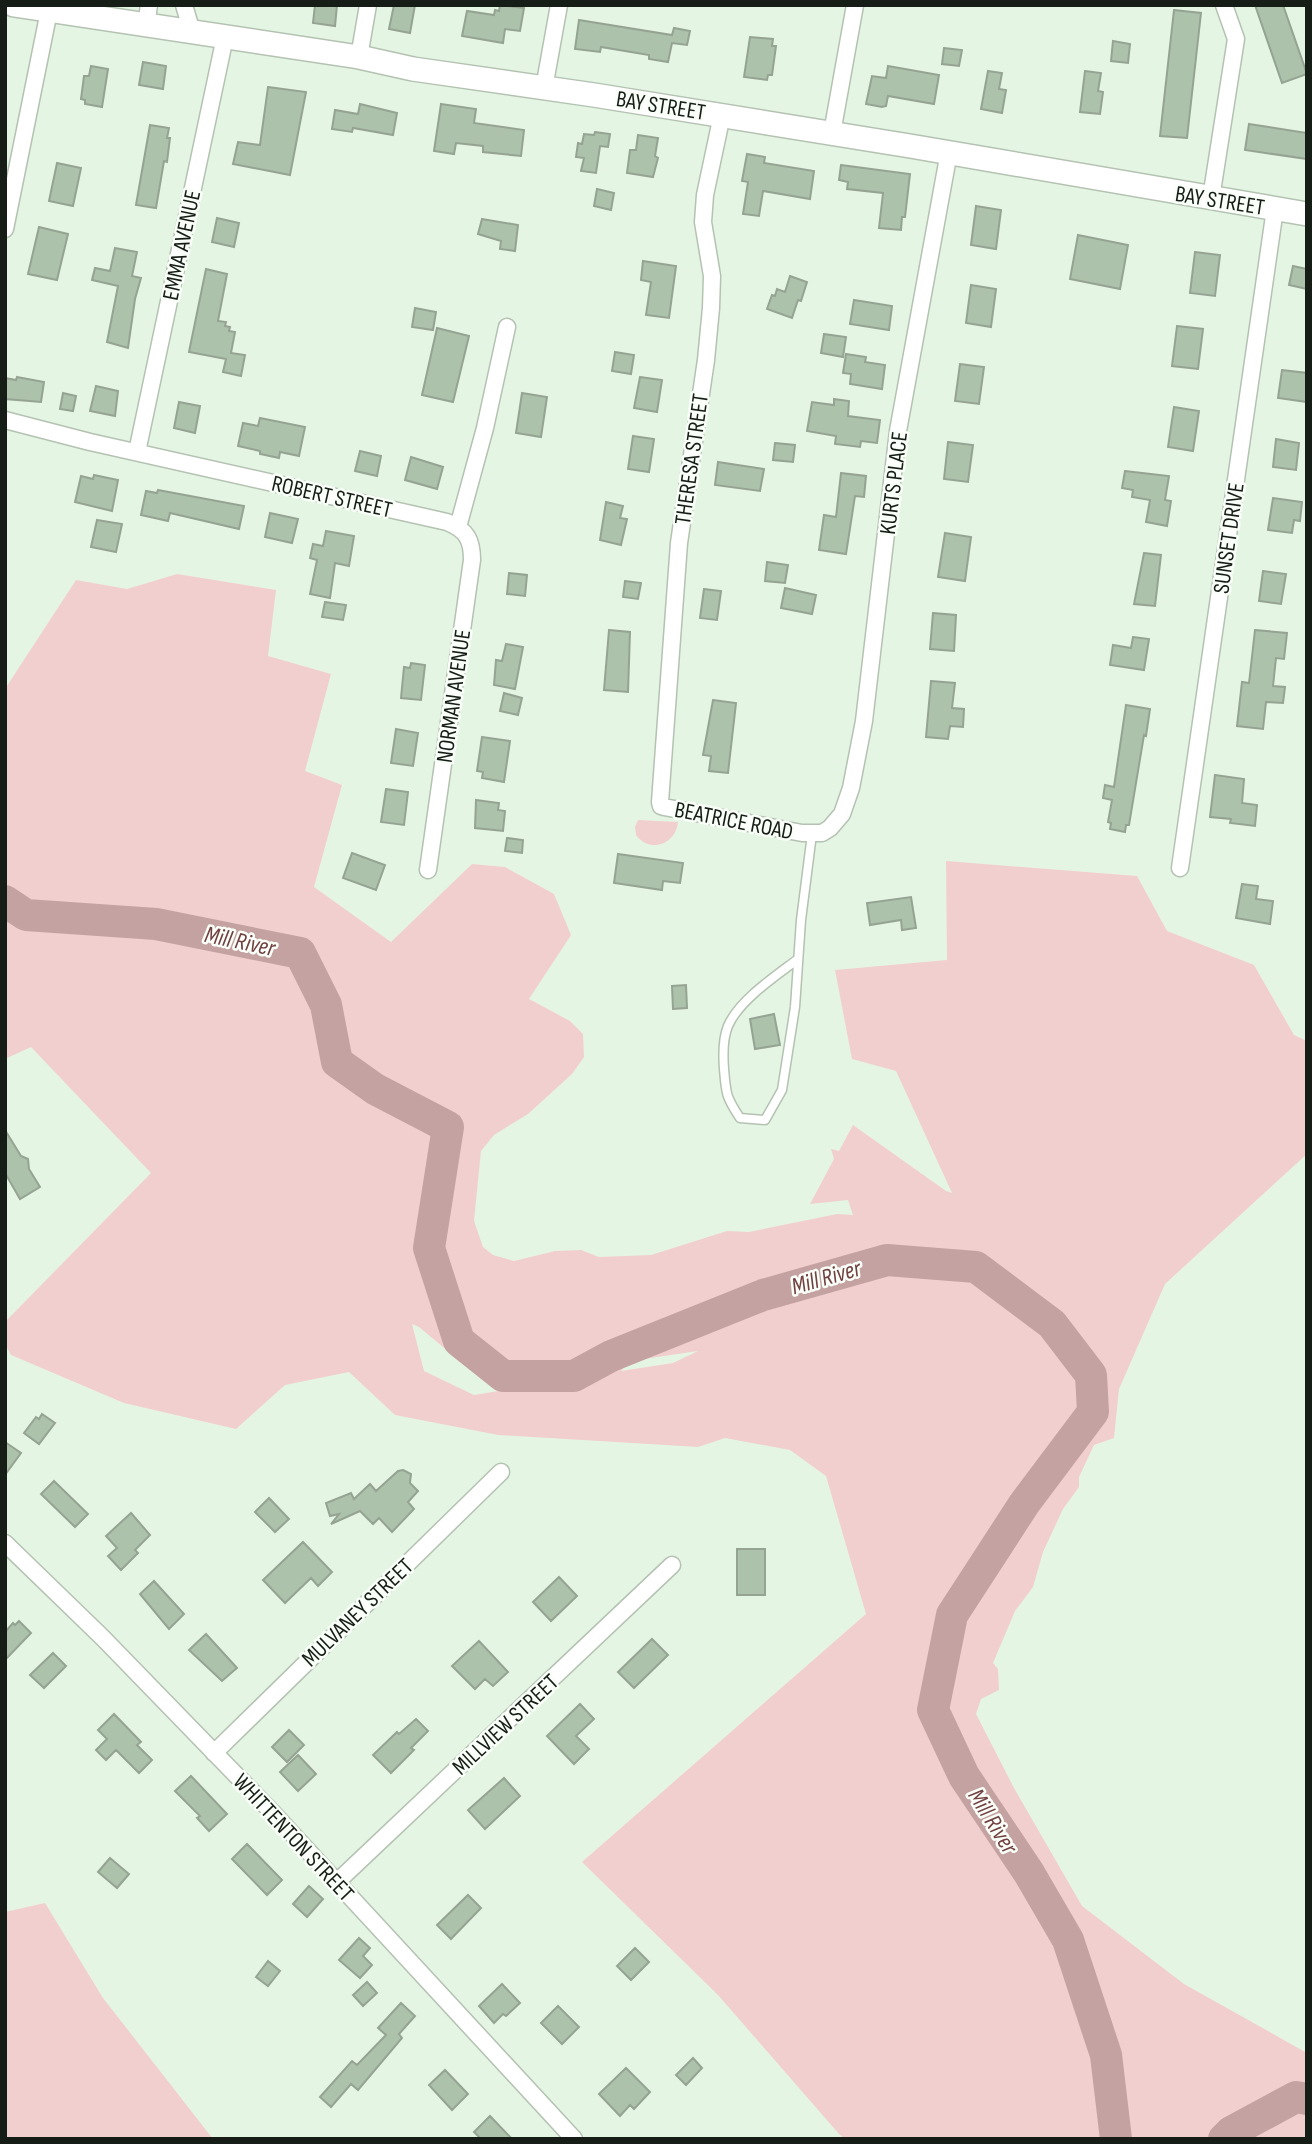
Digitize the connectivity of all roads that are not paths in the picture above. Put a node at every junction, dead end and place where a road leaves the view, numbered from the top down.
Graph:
1 (14, 5) edge
2 (184, 5) edge
3 (368, 5) edge
4 (559, 5) edge
5 (855, 5) edge
6 (1224, 5) edge
7 (49, 11) junction
8 (147, 15) edge
9 (192, 32) junction
10 (225, 37) junction
11 (359, 57) junction
12 (544, 88) junction
13 (722, 115) junction
14 (832, 133) junction
15 (949, 152) junction
16 (1211, 198) junction
17 (1275, 209) junction
18 (1307, 214) edge
19 (5, 229) edge
20 (507, 327) dead end
21 (5, 420) edge
22 (137, 452) junction
23 (458, 527) junction
24 (661, 806) joint
25 (842, 814) joint
26 (812, 834) junction
27 (1180, 868) dead end
28 (428, 870) dead end
29 (798, 959) junction
30 (501, 1472) dead end
31 (5, 1544) edge
32 (672, 1565) dead end
33 (214, 1753) junction
34 (337, 1882) junction
35 (574, 2139) edge

1 - 7 main road, BAY STREET
2 - 9 street
3 - 11 street
4 - 12 street
5 - 14 street
6 - 16 street
7 - 8 main road, BAY STREET
7 - 19 street
8 - 9 main road, BAY STREET
9 - 10 main road, BAY STREET
10 - 11 main road, BAY STREET
10 - 22 street, EMMA AVENUE
11 - 12 main road, BAY STREET
12 - 13 main road, BAY STREET
13 - 14 main road, BAY STREET
13 - 24 street, THERESA STREET
14 - 15 main road, BAY STREET
15 - 16 main road, BAY STREET
15 - 25 street, KURTS PLACE
16 - 17 main road, BAY STREET
17 - 18 main road, BAY STREET
17 - 27 street, SUNSET DRIVE
20 - 23 street
21 - 22 street, ROBERT STREET
22 - 23 street, ROBERT STREET
23 - 28 street, NORMAN AVENUE
24 - 26 street, BEATRICE ROAD
25 - 26 street, BEATRICE ROAD
26 - 29 lane
29 - 29 lane
30 - 33 street, MULVANEY STREET
31 - 33 street, WHITTENTON STREET
32 - 34 street, MILLVIEW STREET
33 - 34 street, WHITTENTON STREET
34 - 35 street, WHITTENTON STREET

